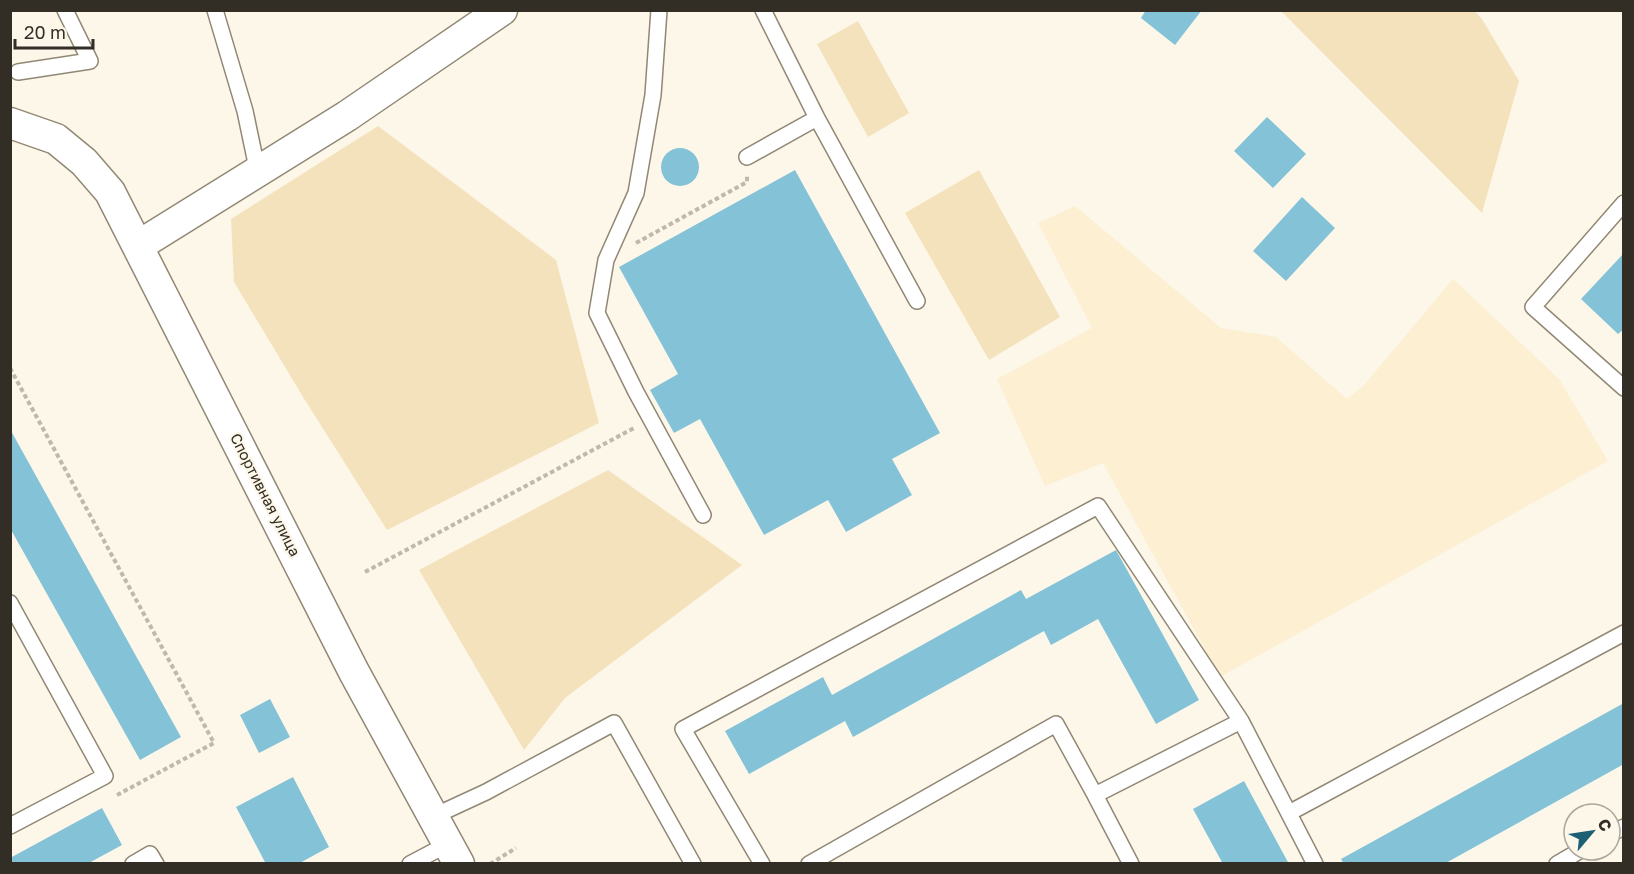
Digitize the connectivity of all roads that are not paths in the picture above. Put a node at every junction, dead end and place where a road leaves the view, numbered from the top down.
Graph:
1 (64, 10) edge
2 (215, 10) edge
3 (502, 10) edge
4 (658, 10) edge
5 (763, 10) edge
6 (18, 72) dead end
7 (817, 118) junction
8 (10, 123) edge
9 (747, 157) dead end
10 (258, 173) junction
11 (1623, 203) edge
12 (138, 246) junction
13 (917, 301) dead end
14 (1623, 388) edge
15 (703, 515) dead end
16 (10, 603) edge
17 (1623, 633) edge
18 (1241, 721) junction
19 (1095, 795) junction
20 (1288, 813) junction
21 (432, 817) junction
22 (10, 826) edge
23 (453, 854) edge
24 (132, 864) edge
25 (156, 864) edge
26 (410, 864) edge
27 (693, 864) edge
28 (762, 864) edge
29 (809, 864) edge
30 (1131, 864) edge
31 (1315, 864) edge

1 - 6 lane
2 - 10 lane
3 - 10 street
4 - 15 lane
5 - 7 lane
7 - 9 lane
7 - 13 lane
8 - 12 street, Спортивная улица
10 - 12 street
11 - 14 lane
12 - 21 street, Спортивная улица
16 - 22 lane
17 - 20 lane
18 - 19 lane
18 - 20 lane
18 - 28 lane
19 - 29 lane
19 - 30 lane
20 - 31 lane
21 - 23 street, Спортивная улица
21 - 27 lane
23 - 26 lane
24 - 25 lane

